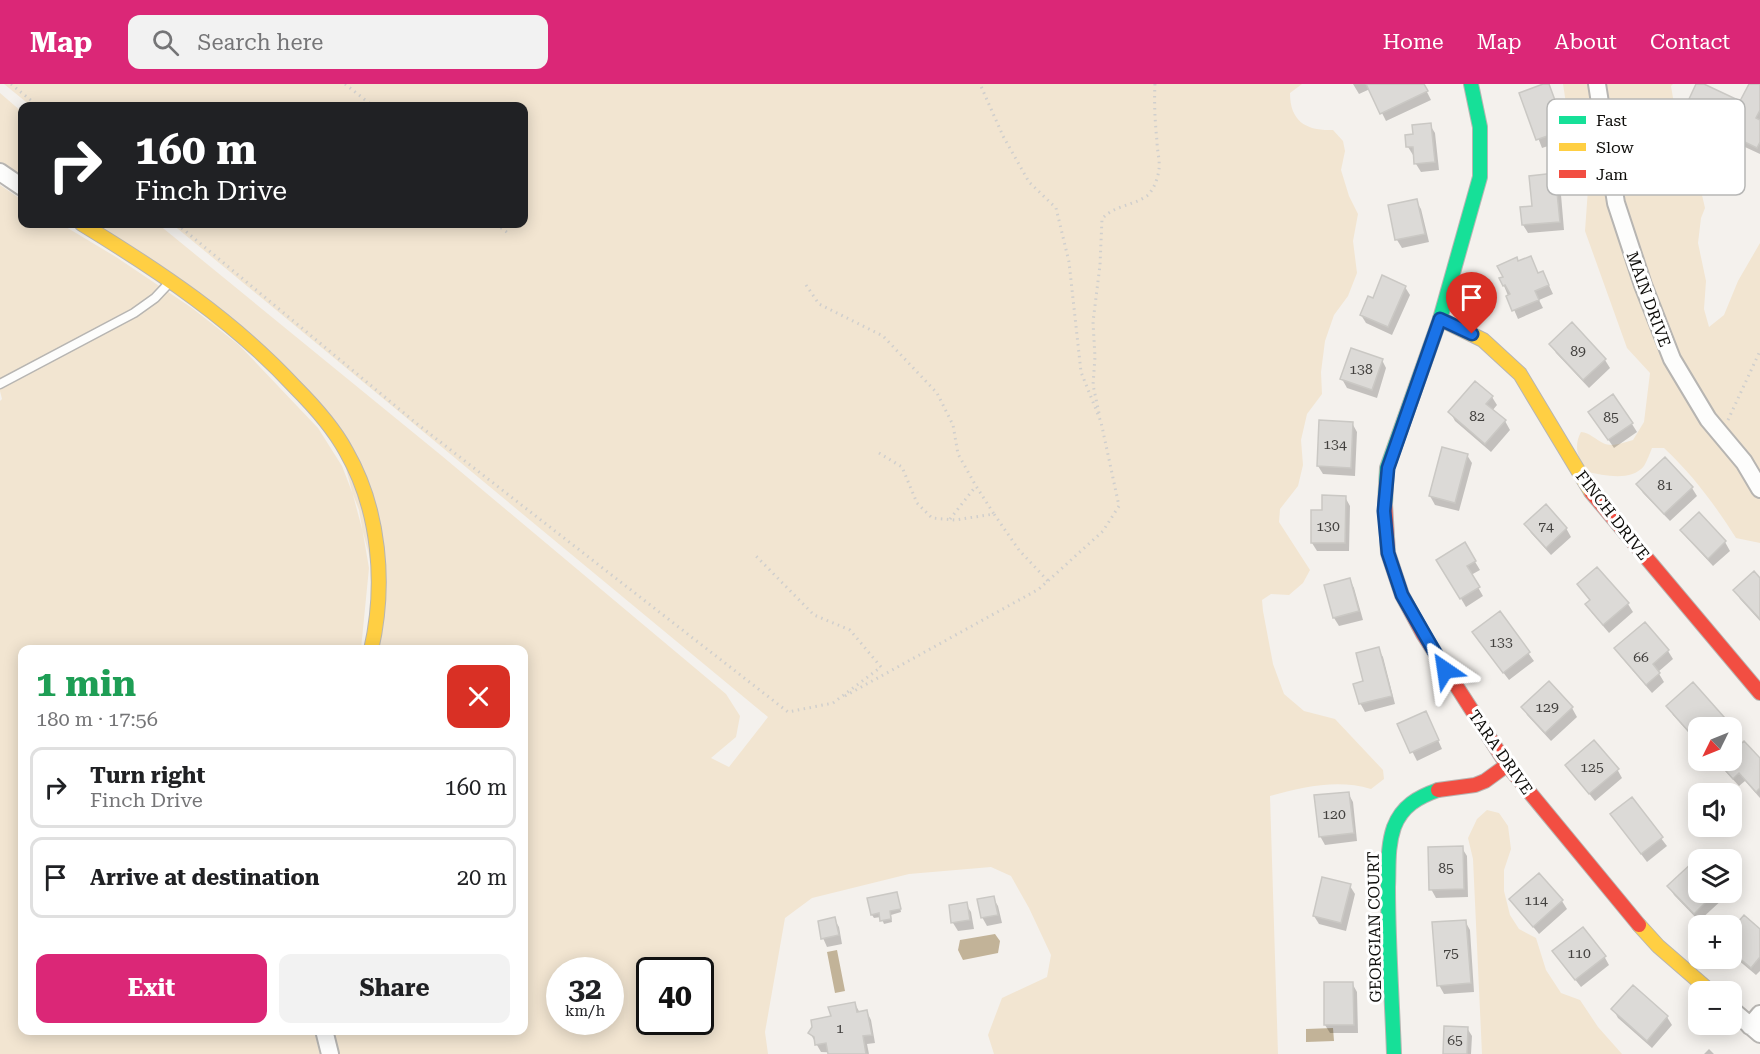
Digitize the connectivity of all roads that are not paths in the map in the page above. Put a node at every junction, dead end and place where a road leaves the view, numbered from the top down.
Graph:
1 (1471, 84) edge
2 (1597, 84) edge
3 (1599, 99) edge
4 (0, 172) edge
5 (18, 184) edge
6 (1615, 195) edge
7 (88, 228) edge
8 (171, 280) junction
9 (1440, 319) junction
10 (13, 376) junction
11 (0, 377) edge
12 (0, 384) edge
13 (1760, 489) edge
14 (372, 645) edge
15 (1760, 693) edge
16 (1507, 765) junction
17 (1698, 981) edge
18 (1742, 1016) edge
19 (1757, 1025) edge
20 (325, 1035) edge
21 (330, 1054) edge
22 (1394, 1054) edge

1 - 9 street, TARA DRIVE
2 - 3 street, MAIN DRIVE
4 - 5 street
6 - 13 street, MAIN DRIVE
7 - 8 street
8 - 10 lane
8 - 14 street
9 - 15 street, FINCH DRIVE
9 - 16 street, TARA DRIVE
10 - 11 lane
10 - 12 lane
16 - 17 street, TARA DRIVE
16 - 22 street, GEORGIAN COURT
18 - 19 street
20 - 21 street

